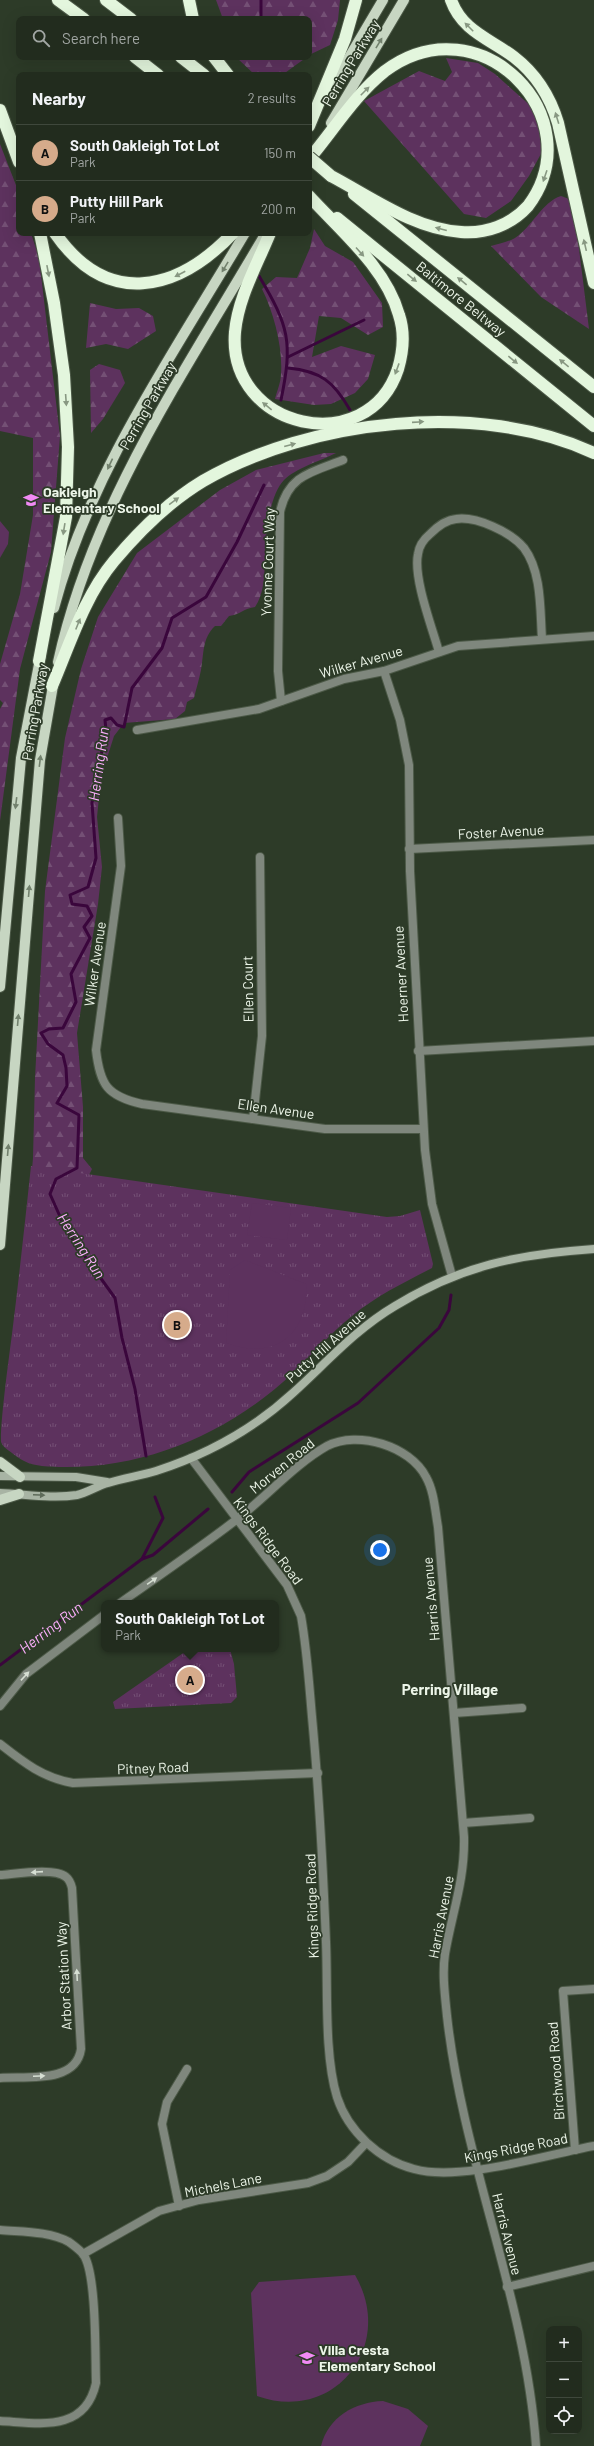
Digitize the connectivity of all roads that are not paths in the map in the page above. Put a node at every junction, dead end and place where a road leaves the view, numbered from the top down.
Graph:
1 (58, 0) edge
2 (106, 0) edge
3 (189, 0) edge
4 (356, 0) edge
5 (383, 0) edge
6 (404, 0) edge
7 (451, 0) edge
8 (80, 16) edge
9 (127, 16) edge
10 (192, 16) edge
11 (139, 60) edge
12 (185, 60) edge
13 (216, 60) edge
14 (154, 72) edge
15 (200, 72) edge
16 (226, 72) edge
17 (0, 110) edge
18 (312, 119) edge
19 (312, 121) edge
20 (16, 154) edge
21 (312, 155) edge
22 (312, 156) edge
23 (312, 158) edge
24 (331, 176) junction
25 (312, 198) edge
26 (41, 236) edge
27 (57, 236) edge
28 (229, 236) edge
29 (243, 236) edge
30 (264, 236) edge
31 (269, 236) edge
32 (594, 283) edge
33 (594, 387) edge
34 (594, 426) edge
35 (594, 452) edge
36 (343, 460) dead end
37 (594, 636) edge
38 (542, 639) junction
39 (439, 652) junction
40 (39, 661) junction
41 (384, 671) junction
42 (52, 686) junction
43 (281, 701) junction
44 (137, 730) dead end
45 (118, 818) dead end
46 (594, 840) edge
47 (409, 850) junction
48 (260, 857) dead end
49 (0, 987) edge
50 (594, 1040) edge
51 (418, 1051) junction
52 (126, 1100) joint
53 (253, 1119) junction
54 (423, 1129) junction
55 (0, 1245) edge
56 (594, 1249) edge
57 (452, 1276) junction
58 (372, 1442) joint
59 (191, 1458) junction
60 (0, 1462) edge
61 (0, 1476) edge
62 (20, 1476) junction
63 (108, 1482) junction
64 (0, 1493) edge
65 (19, 1494) junction
66 (0, 1500) edge
67 (236, 1520) junction
68 (124, 1600) edge
69 (101, 1617) edge
70 (0, 1706) edge
71 (522, 1708) dead end
72 (454, 1713) junction
73 (0, 1744) edge
74 (318, 1773) junction
75 (530, 1818) dead end
76 (462, 1823) junction
77 (0, 1875) edge
78 (594, 1990) edge
79 (187, 2069) dead end
80 (0, 2078) edge
81 (366, 2143) junction
82 (594, 2146) edge
83 (575, 2150) junction
84 (477, 2169) junction
85 (179, 2206) junction
86 (0, 2230) edge
87 (83, 2254) junction
88 (594, 2266) edge
89 (507, 2287) junction
90 (0, 2422) edge
91 (536, 2446) edge

1 - 8 highway
2 - 9 highway
3 - 10 highway
4 - 18 highway
5 - 19 main road, Perring Parkway
21 -> 6 main road, Perring Parkway
32 -> 7 highway
11 - 14 highway
12 - 15 highway
13 - 16 highway
17 - 20 highway
22 -> 24 highway
23 - 24 highway, Baltimore Beltway, bridge
33 -> 24 highway, Baltimore Beltway
25 -> 31 highway
25 -> 34 highway, Baltimore Beltway
26 -> 40 highway
28 -> 27 highway
29 -> 40 main road, Perring Parkway
30 - 42 main road, Perring Parkway
42 -> 35 highway
36 - 43 street, Yvonne Court Way
37 - 38 street, Wilker Avenue
38 - 39 street, Wilker Avenue
38 - 39 street
39 - 41 street, Wilker Avenue
40 -> 49 main road, Perring Parkway
41 - 43 street, Wilker Avenue
41 - 47 street, Hoerner Avenue
55 -> 42 main road, Perring Parkway
43 - 44 street, Wilker Avenue
45 - 52 street, Wilker Avenue
46 - 47 street, Foster Avenue
47 - 51 street, Hoerner Avenue
48 - 53 street, Ellen Court
50 - 51 street
51 - 54 street, Hoerner Avenue
52 - 53 street, Ellen Avenue
53 - 54 street, Ellen Avenue
54 - 57 street, Hoerner Avenue
56 - 57 main road, Putty Hill Avenue
57 - 59 main road, Putty Hill Avenue
58 - 67 street, Morven Road
58 - 72 street, Harris Avenue
59 - 63 main road, Putty Hill Avenue
59 - 67 street, Kings Ridge Road
60 - 62 main road
61 - 62 main road, Putty Hill Avenue
62 - 63 main road, Putty Hill Avenue
65 -> 63 main road, Putty Hill Avenue
64 - 65 main road, Putty Hill Avenue
65 - 66 main road
68 -> 67 street, Morven Road
67 - 74 street, Kings Ridge Road
70 -> 69 street
71 - 72 street
72 - 76 street, Harris Avenue
73 - 74 street, Pitney Road
74 - 81 street, Kings Ridge Road
75 - 76 street
76 - 84 street, Harris Avenue
80 -> 77 street, Arbor Station Way
78 - 83 street, Birchwood Road
79 - 85 street
81 - 84 street, Kings Ridge Road
81 - 85 street, Michels Lane
82 - 83 street, Kings Ridge Road
83 - 84 street, Kings Ridge Road
84 - 89 street, Harris Avenue
85 - 87 street, Michels Lane
86 - 87 street
87 - 90 street
88 - 89 street
89 - 91 street, Harris Avenue

